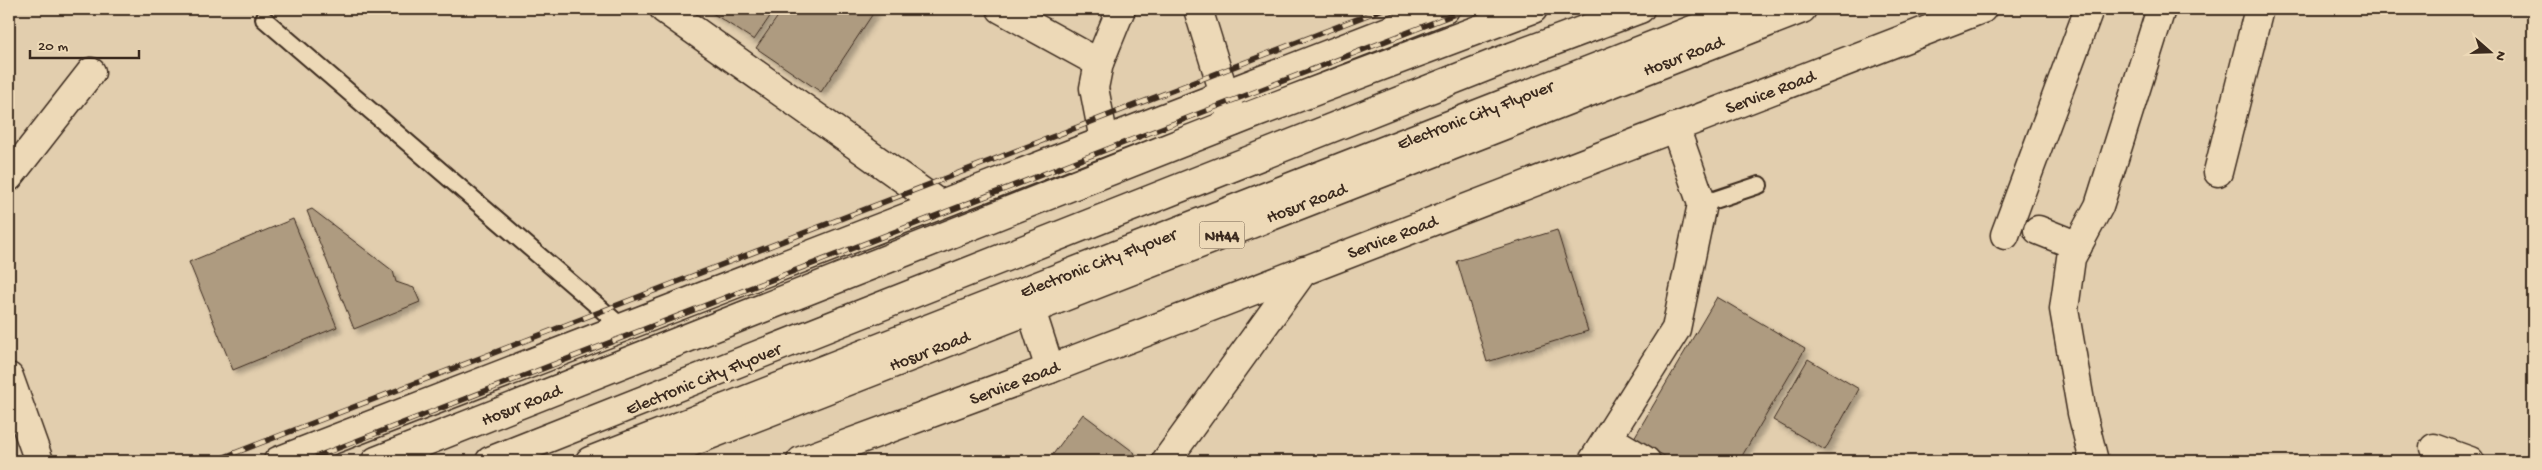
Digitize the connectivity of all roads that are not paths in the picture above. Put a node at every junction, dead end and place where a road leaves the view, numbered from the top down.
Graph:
1 (664, 9) edge
2 (1001, 9) edge
3 (1121, 9) edge
4 (1198, 9) edge
5 (1445, 9) edge
6 (1533, 9) edge
7 (1640, 9) edge
8 (1746, 9) edge
9 (1802, 9) edge
10 (1982, 9) edge
11 (2089, 9) edge
12 (2162, 9) edge
13 (2260, 9) edge
14 (264, 19) dead end
15 (1099, 63) junction
16 (91, 72) dead end
17 (1225, 96) junction
18 (1233, 122) junction
19 (1675, 127) junction
20 (1104, 140) junction
21 (2218, 172) dead end
22 (9, 177) edge
23 (1759, 185) dead end
24 (939, 204) junction
25 (1702, 204) junction
26 (2038, 230) dead end
27 (2005, 235) dead end
28 (2078, 246) junction
29 (1304, 270) junction
30 (1032, 310) junction
31 (622, 327) junction
32 (1050, 368) junction
33 (9, 377) edge
34 (1608, 438) junction
35 (2434, 448) dead end
36 (39, 461) edge
37 (278, 461) edge
38 (376, 461) edge
39 (490, 461) edge
40 (590, 461) edge
41 (643, 461) edge
42 (801, 461) edge
43 (1166, 461) edge
44 (1593, 461) edge
45 (1646, 461) edge
46 (2094, 461) edge
47 (2470, 461) edge

1 - 24 main road
2 - 15 main road
3 - 15 main road
4 - 17 main road
5 - 17 main road
6 - 18 main road, Hosur Road
7 - 39 main road, Electronic City Flyover
8 - 40 main road, Electronic City Flyover
9 - 30 main road, Hosur Road / NH44
10 - 19 main road, Service Road
11 - 27 main road
12 - 28 main road
13 - 21 main road
14 - 31 lane
15 - 20 main road
16 - 22 main road
17 - 18 main road
17 - 20 main road
18 - 38 main road, Hosur Road
19 - 25 main road
19 - 29 main road, Service Road
20 - 24 main road
23 - 25 lane
24 - 31 main road
25 - 34 main road
26 - 28 main road
28 - 46 main road
29 - 32 main road, Service Road
29 - 43 main road
30 - 32 main road
30 - 41 main road, Hosur Road / NH44
31 - 37 main road
32 - 42 main road, Service Road
33 - 36 main road
34 - 44 main road
34 - 45 main road
35 - 47 main road

